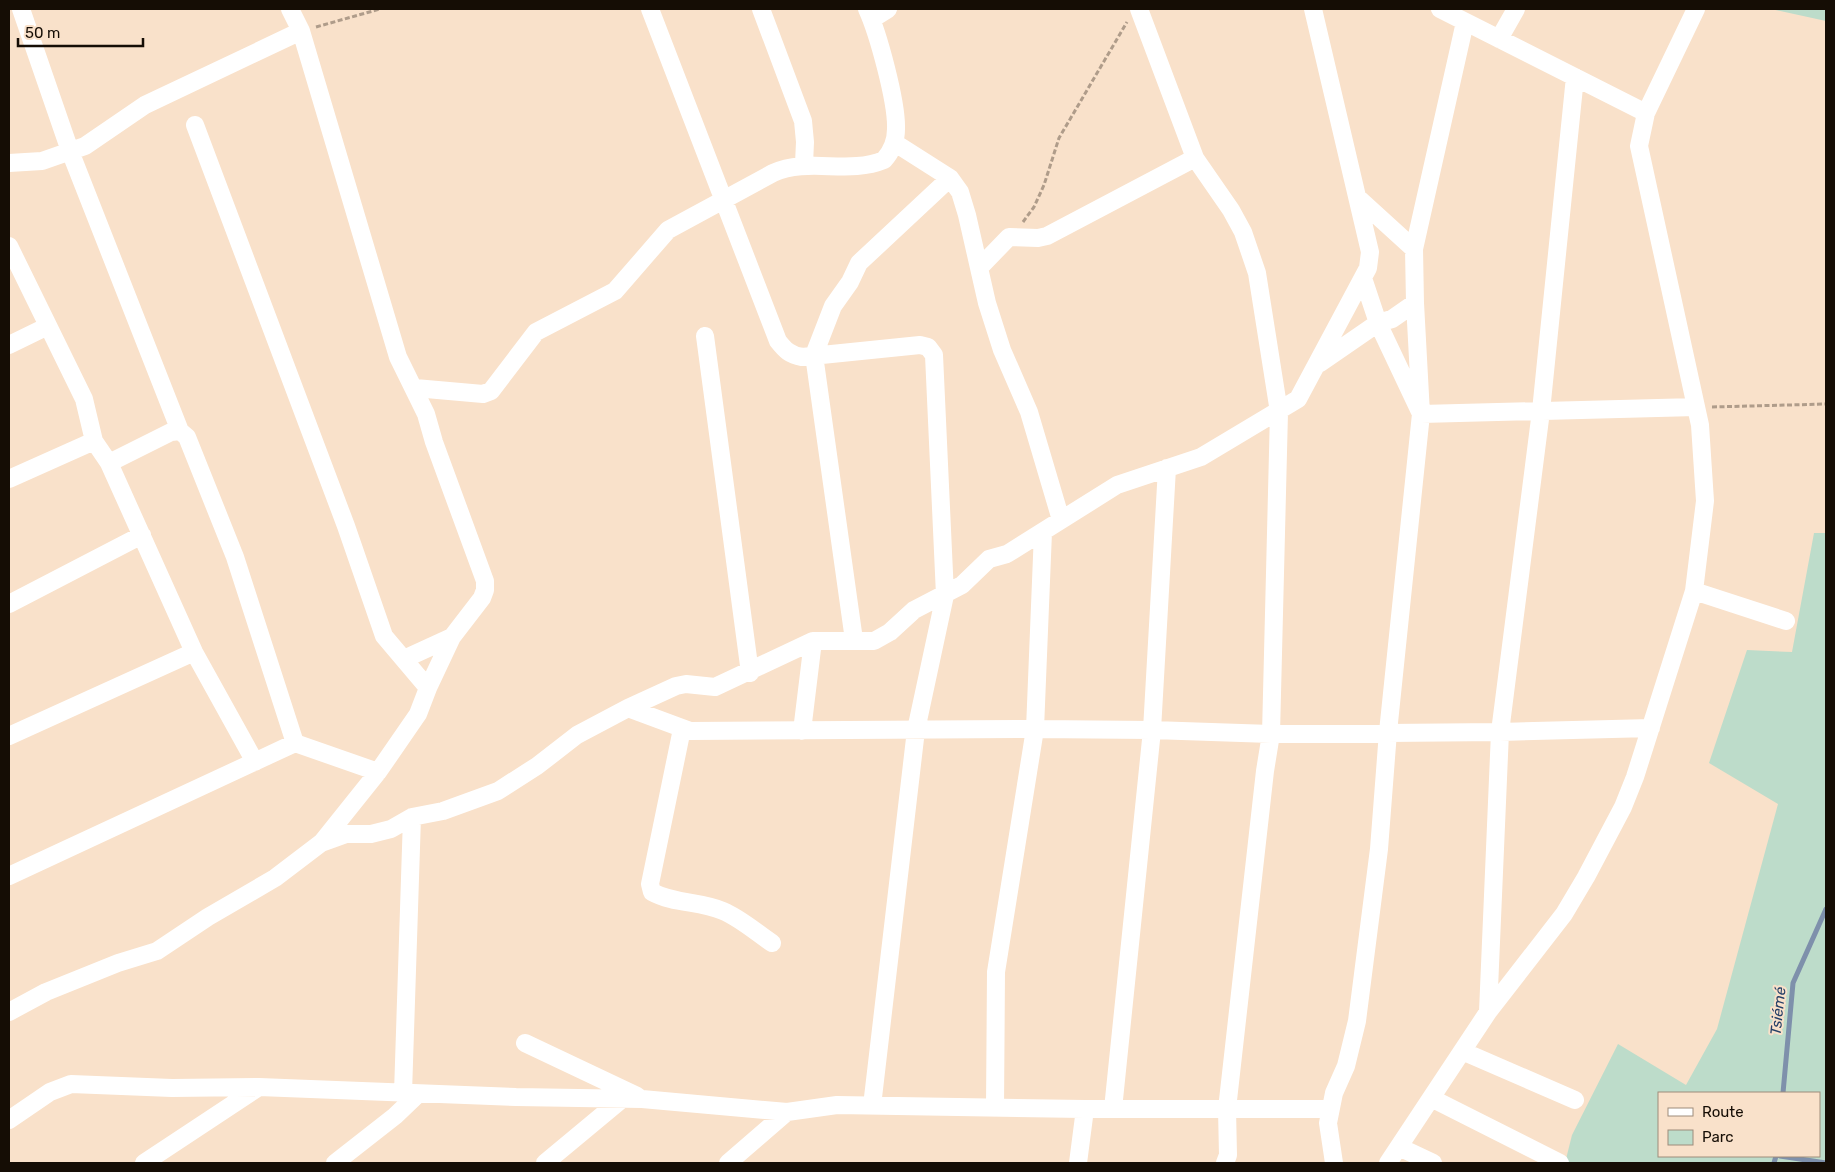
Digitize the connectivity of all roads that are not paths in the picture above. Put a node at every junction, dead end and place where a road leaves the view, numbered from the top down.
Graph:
1 (21, 9) edge
2 (290, 9) edge
3 (650, 9) edge
4 (761, 9) edge
5 (888, 9) edge
6 (1313, 9) edge
7 (1440, 9) edge
8 (1516, 9) edge
9 (1696, 9) edge
10 (1134, 13) edge
11 (869, 14) edge
12 (1465, 22) junction
13 (301, 31) junction
14 (1499, 39) junction
15 (1575, 77) junction
16 (1646, 113) junction
17 (195, 125) dead end
18 (895, 143) junction
19 (70, 151) junction
20 (1195, 158) junction
21 (9, 163) edge
22 (804, 164) junction
23 (950, 178) junction
24 (723, 198) junction
25 (1358, 198) junction
26 (9, 246) edge
27 (1414, 250) junction
28 (980, 268) junction
29 (1363, 278) junction
30 (1414, 303) junction
31 (1378, 323) junction
32 (48, 326) junction
33 (705, 336) dead end
34 (9, 345) edge
35 (814, 355) junction
36 (1318, 364) junction
37 (415, 388) junction
38 (1696, 408) junction
39 (1279, 412) junction
40 (1541, 412) junction
41 (1422, 414) junction
42 (180, 431) junction
43 (94, 441) junction
44 (109, 463) junction
45 (1167, 468) junction
46 (9, 479) edge
47 (1061, 520) junction
48 (1043, 532) junction
49 (142, 535) junction
50 (1694, 591) junction
51 (945, 595) junction
52 (9, 604) edge
53 (1786, 622) dead end
54 (452, 637) junction
55 (854, 640) junction
56 (813, 642) junction
57 (194, 652) junction
58 (404, 659) junction
59 (750, 673) junction
60 (428, 688) junction
61 (628, 708) junction
62 (1651, 728) junction
63 (1035, 729) junction
64 (682, 730) junction
65 (916, 730) junction
66 (1152, 730) junction
67 (802, 731) junction
68 (1388, 732) junction
69 (1500, 732) junction
70 (1271, 734) junction
71 (9, 736) edge
72 (294, 743) junction
73 (255, 762) junction
74 (378, 772) junction
75 (412, 817) junction
76 (321, 843) junction
77 (9, 876) edge
78 (772, 943) dead end
79 (9, 1012) edge
80 (1488, 1012) junction
81 (525, 1043) dead end
82 (1462, 1051) junction
83 (259, 1087) junction
84 (410, 1093) junction
85 (1431, 1098) junction
86 (622, 1099) junction
87 (642, 1099) junction
88 (1575, 1100) dead end
89 (872, 1106) junction
90 (995, 1108) junction
91 (1086, 1109) junction
92 (1112, 1109) junction
93 (1227, 1109) junction
94 (1330, 1109) junction
95 (787, 1112) junction
96 (9, 1120) edge
97 (1399, 1147) junction
98 (1551, 1161) edge
99 (144, 1163) edge
100 (335, 1163) edge
101 (545, 1163) edge
102 (728, 1163) edge
103 (1078, 1163) edge
104 (1226, 1163) edge
105 (1334, 1163) edge
106 (1388, 1163) edge
107 (1433, 1163) edge

1 - 19 street
2 - 13 street
3 - 24 street
4 - 22 street
5 - 11 street
6 - 25 street
7 - 12 street
8 - 14 street
9 - 16 street
10 - 20 street
11 - 18 street
12 - 14 street
12 - 27 street
13 - 19 street
13 - 37 street
14 - 15 street
15 - 16 street
15 - 40 street
16 - 38 street
17 - 58 street
18 - 22 street
18 - 23 street
19 - 21 street
19 - 42 street
20 - 28 street
20 - 39 street
22 - 24 street
23 - 28 street
23 - 35 street
24 - 35 street
24 - 37 street
25 - 27 street
25 - 29 street
26 - 32 street
27 - 30 street
28 - 47 street
29 - 31 street
29 - 36 street
30 - 31 street
30 - 41 street
31 - 36 street
31 - 41 street
32 - 34 street
32 - 43 street
33 - 59 street
35 - 51 street
35 - 55 street
36 - 39 street
37 - 54 street
38 - 40 street
38 - 50 street
39 - 45 street
39 - 70 street
40 - 41 street
40 - 69 street
41 - 68 street
42 - 44 street
42 - 72 street
43 - 44 street
43 - 46 street
44 - 49 street
45 - 47 street
45 - 66 street
47 - 48 street
48 - 51 street
48 - 63 street
49 - 52 street
49 - 57 street
50 - 53 street
50 - 62 street
51 - 55 street
51 - 65 street
54 - 58 street
54 - 60 street
55 - 56 street
56 - 59 street
56 - 67 street
57 - 71 street
57 - 73 street
58 - 60 street
59 - 61 street
60 - 74 street
61 - 64 street
61 - 75 street
62 - 69 street
62 - 80 street
63 - 65 street
63 - 66 street
63 - 90 street
64 - 67 street
64 - 78 street
65 - 67 street
65 - 89 street
66 - 70 street
66 - 92 street
68 - 69 street
68 - 70 street
68 - 94 street
69 - 80 street
70 - 93 street
72 - 73 street
72 - 74 street
73 - 77 street
74 - 76 street
75 - 76 street
75 - 84 street
76 - 79 street
80 - 82 street
81 - 87 street
82 - 85 street
82 - 88 street
83 - 84 street
83 - 96 street
83 - 99 street
84 - 86 street
84 - 100 street
85 - 97 street
85 - 98 street
86 - 87 street
86 - 101 street
87 - 95 street
89 - 90 street
89 - 95 street
90 - 91 street
91 - 92 street
91 - 103 street
92 - 93 street
93 - 94 street
93 - 104 street
94 - 105 street
95 - 102 street
97 - 106 street
97 - 107 street

